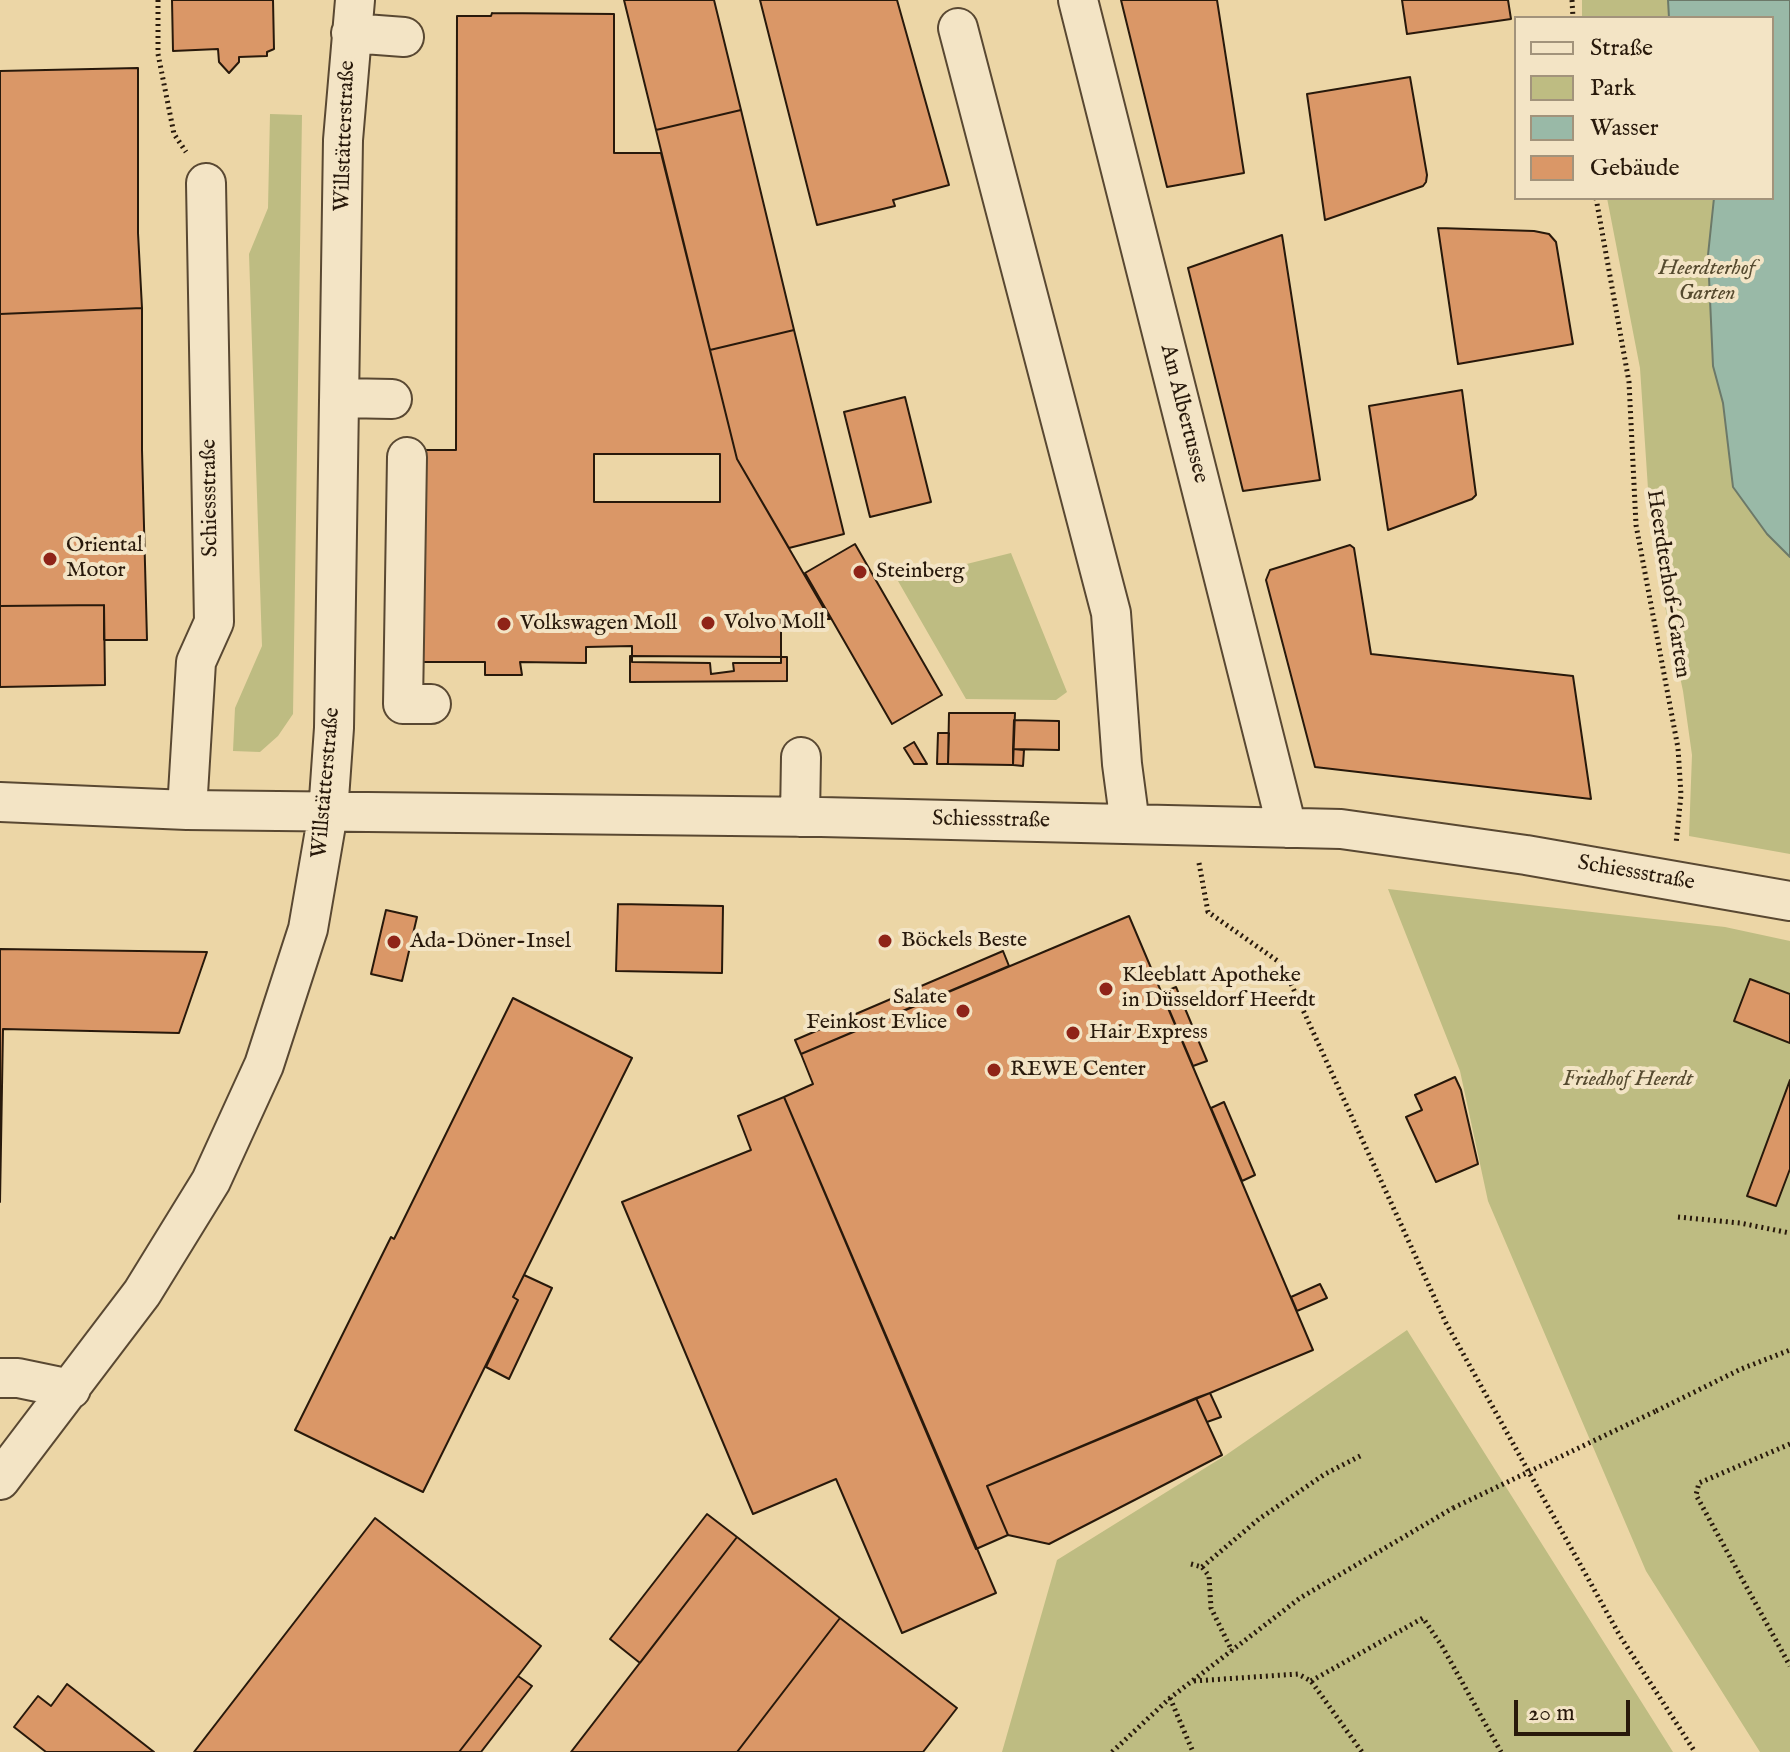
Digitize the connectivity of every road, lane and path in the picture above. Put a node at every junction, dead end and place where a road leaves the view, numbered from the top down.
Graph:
1 (158, 0) edge
2 (1078, 0) edge
3 (353, 17) edge
4 (958, 28) dead end
5 (404, 37) dead end
6 (174, 134) dead end
7 (206, 183) dead end
8 (1596, 200) edge
9 (341, 398) junction
10 (392, 399) dead end
11 (407, 457) dead end
12 (431, 704) dead end
13 (801, 757) dead end
14 (0, 802) edge
15 (187, 810) junction
16 (328, 813) junction
17 (800, 817) junction
18 (1130, 824) junction
19 (1192, 826) junction
20 (1287, 828) junction
21 (1672, 880) junction
22 (1790, 901) edge
23 (1678, 1217) dead end
24 (1790, 1233) edge
25 (1790, 1350) edge
26 (0, 1378) edge
27 (71, 1389) junction
28 (1790, 1444) edge
29 (1362, 1455) dead end
30 (0, 1480) edge
31 (1191, 1564) dead end
32 (1202, 1567) junction
33 (1232, 1651) junction
34 (1790, 1666) edge
35 (1311, 1681) junction
36 (1193, 1682) junction
37 (1170, 1698) junction
38 (1112, 1752) edge
39 (1193, 1752) edge
40 (1362, 1752) edge
41 (1501, 1752) edge
42 (1695, 1752) edge

1 - 6 path
2 - 20 street, Am Albertussee
3 - 5 street
3 - 9 street, Willstätterstraße
4 - 18 street
7 - 15 street, Schiessstraße
8 - 21 path, Heerdterhof-Garten
9 - 10 street
9 - 16 street, Willstätterstraße
11 - 12 street
13 - 17 street
14 - 15 street, Schiessstraße
15 - 16 street, Schiessstraße
16 - 17 street, Schiessstraße
16 - 27 street, Willstätterstraße
17 - 18 street, Schiessstraße
18 - 19 street, Schiessstraße
19 - 20 street, Schiessstraße
19 - 42 path
20 - 21 street, Schiessstraße
21 - 22 street, Schiessstraße
23 - 24 path
25 - 33 path, bridge
26 - 27 street
27 - 30 street, Willstätterstraße
28 - 34 path
29 - 32 path
31 - 32 path
32 - 33 path
33 - 36 path
35 - 36 path
35 - 40 path
35 - 41 path
36 - 37 path
37 - 38 path
37 - 39 path

